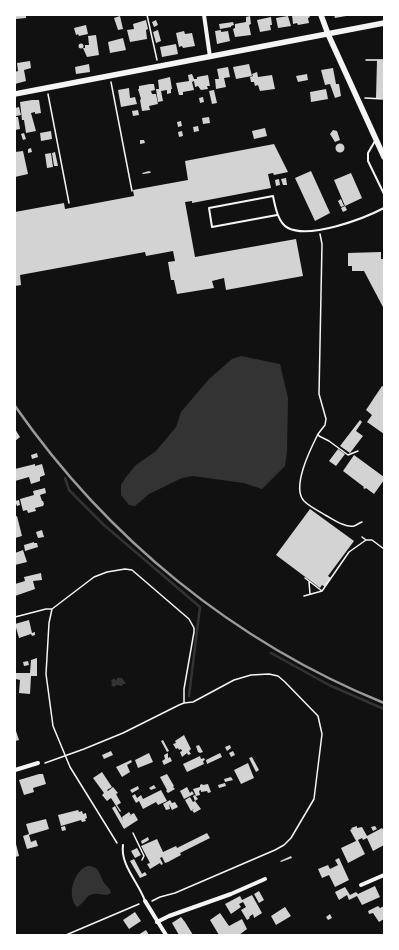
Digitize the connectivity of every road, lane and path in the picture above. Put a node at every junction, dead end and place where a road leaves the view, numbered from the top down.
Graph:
1 (147, 15) edge
2 (204, 15) edge
3 (321, 15) edge
4 (384, 23) edge
5 (328, 34) junction
6 (210, 56) junction
7 (366, 60) dead end
8 (384, 60) edge
9 (158, 66) junction
10 (110, 76) junction
11 (47, 88) junction
12 (15, 94) edge
13 (357, 98) junction
14 (384, 99) edge
15 (376, 139) junction
16 (384, 157) edge
17 (132, 190) dead end
18 (384, 194) edge
19 (69, 203) dead end
20 (384, 208) edge
21 (277, 215) junction
22 (320, 234) dead end
23 (318, 434) junction
24 (358, 451) dead end
25 (362, 522) dead end
26 (362, 537) dead end
27 (366, 540) junction
28 (384, 549) edge
29 (304, 578) dead end
30 (308, 581) junction
31 (322, 591) junction
32 (310, 594) junction
33 (304, 596) dead end
34 (52, 610) junction
35 (15, 616) edge
36 (184, 703) junction
37 (65, 756) junction
38 (38, 763) dead end
39 (45, 763) dead end
40 (15, 770) edge
41 (133, 833) dead end
42 (122, 845) joint
43 (142, 860) dead end
44 (384, 875) edge
45 (265, 879) dead end
46 (361, 885) dead end
47 (146, 903) junction
48 (157, 922) junction
49 (66, 935) edge
50 (166, 935) edge

1 - 9 path
2 - 6 street
3 - 5 street
4 - 5 street
5 - 6 street
5 - 13 street
6 - 9 street
7 - 8 path
9 - 10 street
10 - 11 street
10 - 17 path
11 - 12 street
11 - 19 path
13 - 14 path
13 - 15 street
15 - 16 street
15 - 18 lane
20 - 21 lane
21 - 21 lane
22 - 23 path
23 - 24 path
23 - 25 path
26 - 27 path
27 - 28 path
27 - 31 path
29 - 30 path
30 - 31 path
30 - 32 path
31 - 32 path
32 - 33 path
34 - 35 path
34 - 36 path
34 - 37 path
36 - 37 path
36 - 47 path
37 - 39 path
37 - 42 path
38 - 40 street
41 - 43 path
42 - 47 lane
44 - 46 street
45 - 48 street
47 - 48 street
47 - 49 path
48 - 50 street

